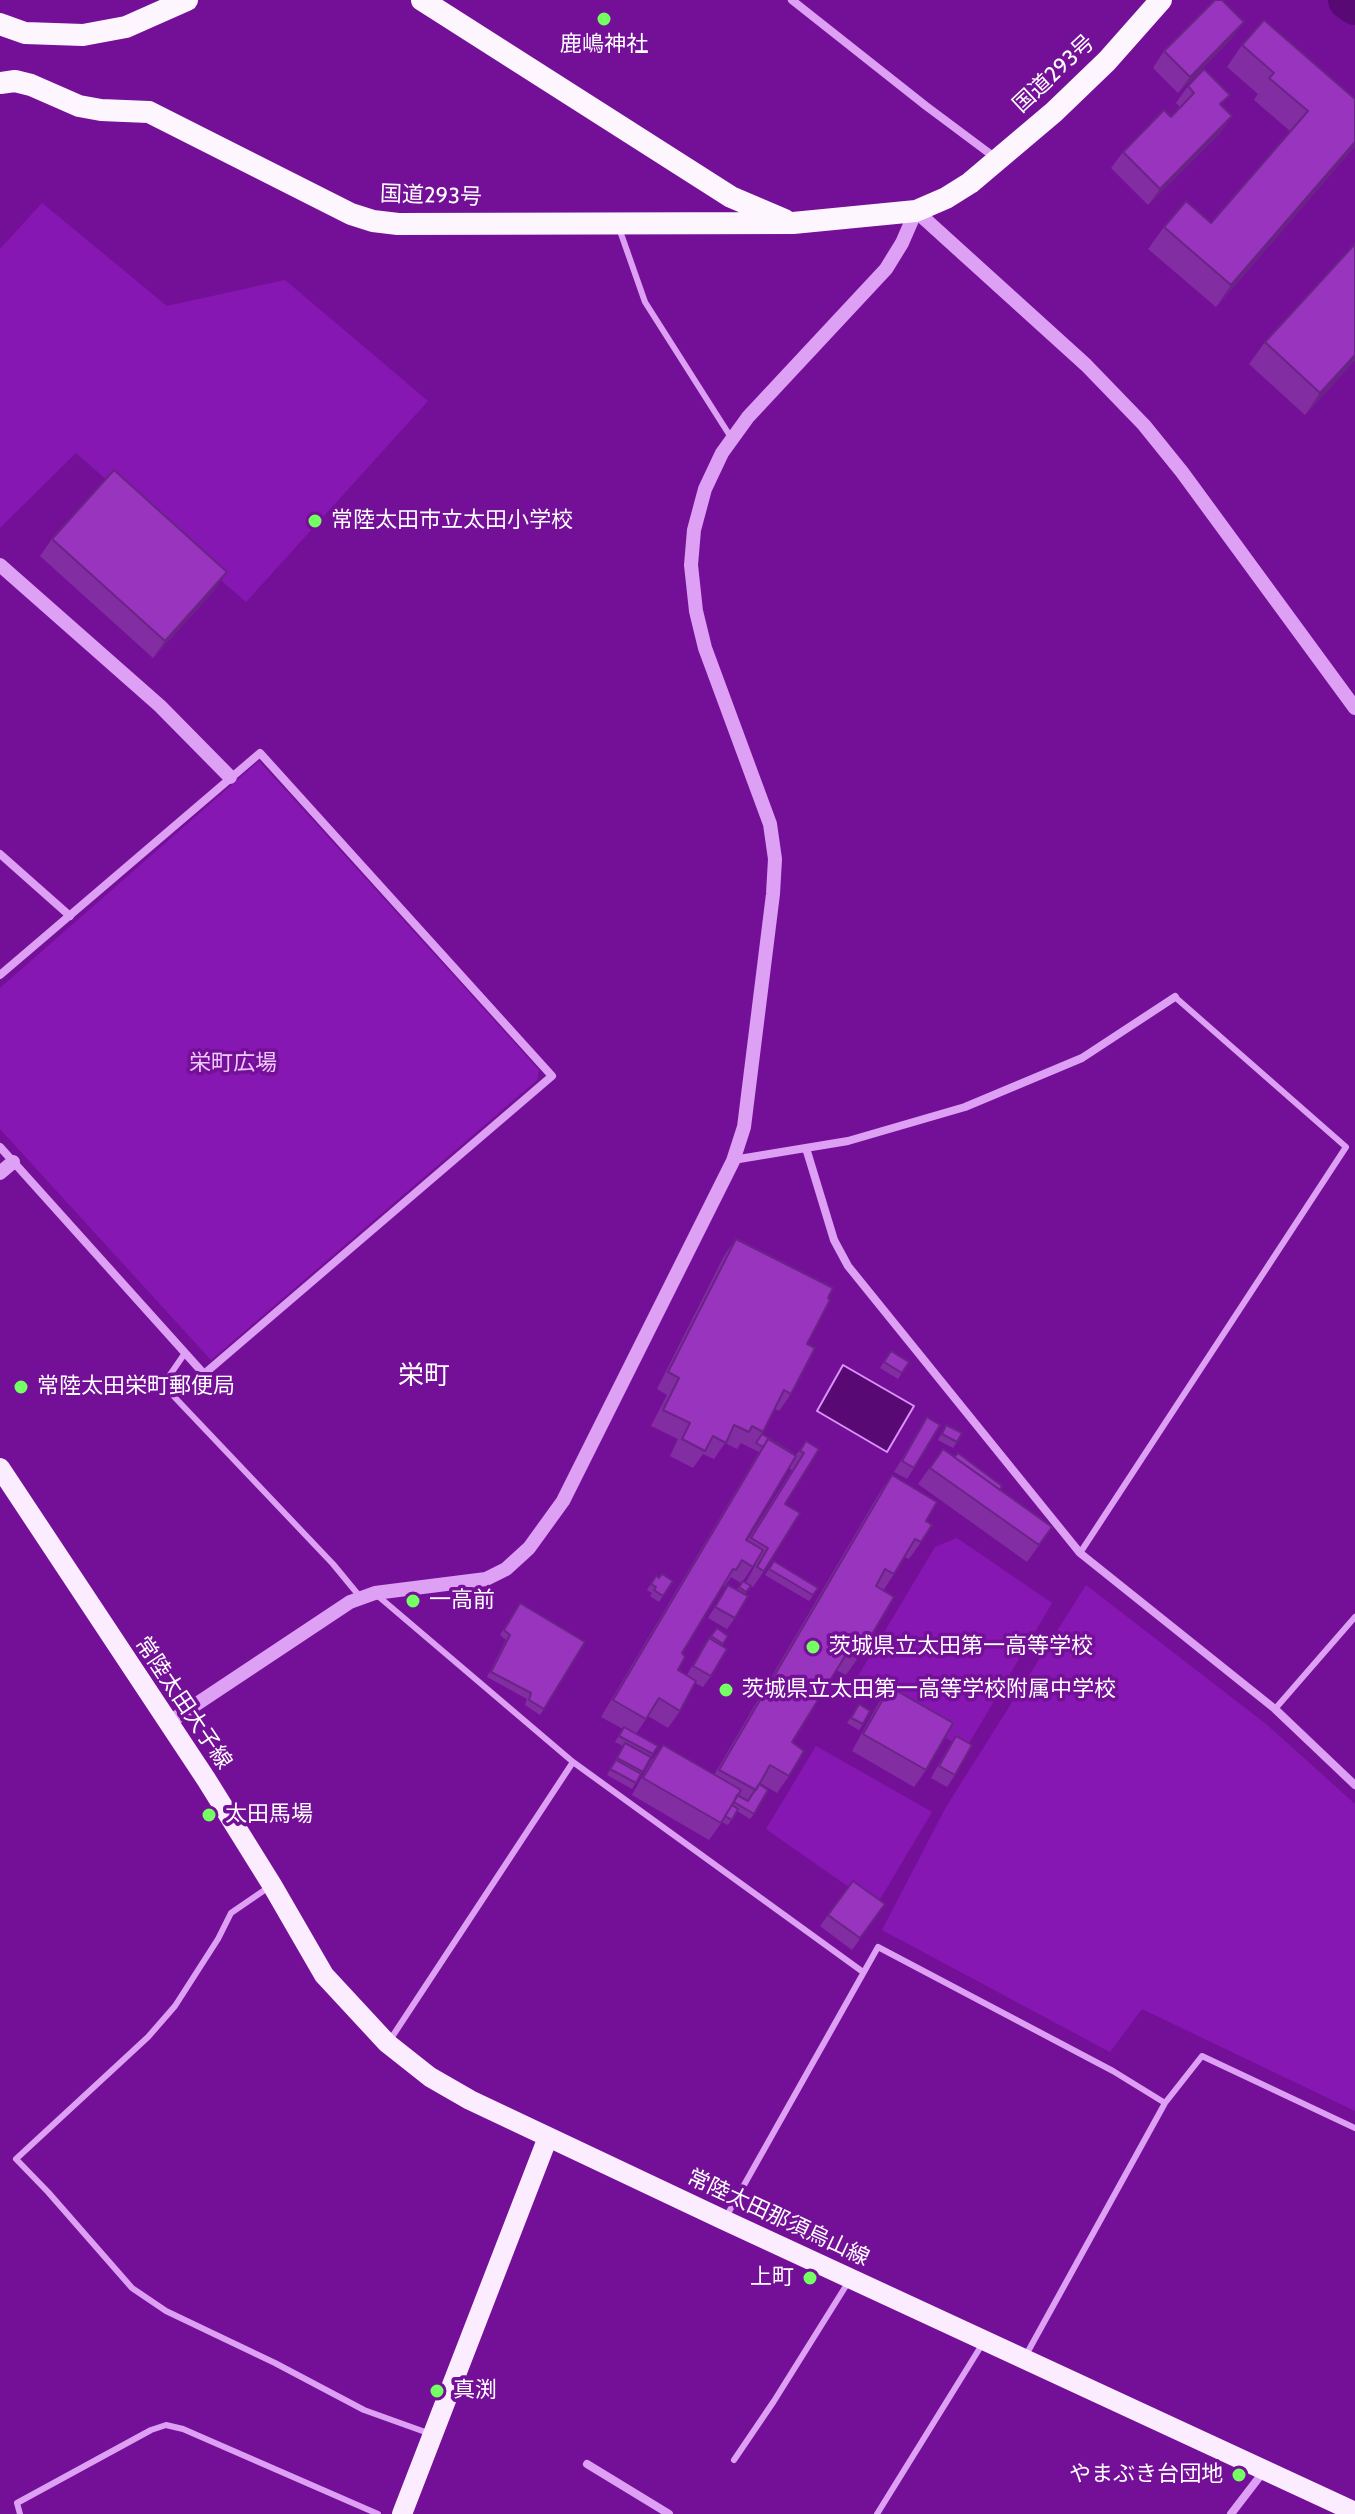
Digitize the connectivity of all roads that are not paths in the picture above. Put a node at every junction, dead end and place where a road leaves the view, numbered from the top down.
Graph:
1 (187, 0) edge
2 (422, 0) edge
3 (792, 0) edge
4 (1161, 0) edge
5 (0, 24) edge
6 (0, 83) edge
7 (998, 160) junction
8 (731, 197) junction
9 (916, 211) junction
10 (793, 223) junction
11 (618, 225) junction
12 (723, 225) junction
13 (732, 439) junction
14 (1, 568) edge
15 (1355, 708) edge
16 (230, 777) junction
17 (0, 854) edge
18 (70, 916) junction
19 (0, 975) edge
20 (1175, 997) joint
21 (0, 1147) edge
22 (806, 1148) junction
23 (733, 1161) junction
24 (13, 1162) junction
25 (0, 1173) edge
26 (185, 1353) junction
27 (0, 1468) edge
28 (1080, 1553) junction
29 (368, 1596) junction
30 (1355, 1617) edge
31 (1275, 1709) junction
32 (168, 1723) junction
33 (573, 1762) junction
34 (1355, 1785) edge
35 (272, 1885) junction
36 (863, 1972) junction
37 (387, 2043) junction
38 (1165, 2103) junction
39 (1355, 2128) edge
40 (548, 2137) junction
41 (724, 2220) junction
42 (851, 2278) junction
43 (985, 2340) junction
44 (1024, 2358) junction
45 (432, 2434) junction
46 (734, 2460) dead end
47 (587, 2464) dead end
48 (1265, 2471) junction
49 (1355, 2512) edge
50 (20, 2514) edge
51 (378, 2514) edge
52 (402, 2514) edge
53 (669, 2514) edge
54 (877, 2514) edge
55 (1231, 2514) edge

1 - 5 highway
2 - 8 highway, 国道293号
3 - 7 street
4 - 7 highway, 国道293号
6 - 11 highway, 国道293号
7 - 9 highway, 国道293号
8 - 10 highway, 国道293号
8 - 12 street
9 - 10 highway, 国道293号
9 - 13 street
9 - 15 street
10 - 12 highway, 国道293号
11 - 12 highway, 国道293号
11 - 13 lane
13 - 23 street
14 - 16 street
16 - 18 street
16 - 26 street
17 - 18 street
18 - 19 street
20 - 22 street
20 - 28 lane
21 - 24 street
22 - 23 street
22 - 28 street
23 - 29 street
24 - 25 street
24 - 26 street
26 - 29 lane
27 - 32 main road, 常陸太田大子線
28 - 31 street
29 - 32 street
29 - 33 lane
30 - 31 lane
31 - 34 street
32 - 35 main road, 常陸太田大子線
33 - 36 lane
33 - 37 lane
35 - 37 main road, 常陸太田大子線
35 - 45 lane
36 - 38 lane
36 - 41 lane
37 - 40 main road, 常陸太田大子線
38 - 39 lane
38 - 44 lane
40 - 41 main road, 常陸太田那須烏山線
40 - 45 main road
41 - 42 main road, 常陸太田那須烏山線
42 - 43 main road, 常陸太田那須烏山線
42 - 46 lane
43 - 44 main road, 常陸太田那須烏山線
43 - 54 lane
44 - 48 main road, 常陸太田那須烏山線
45 - 52 main road
47 - 53 street
48 - 49 main road, 常陸太田那須烏山線
48 - 55 street
50 - 51 lane

